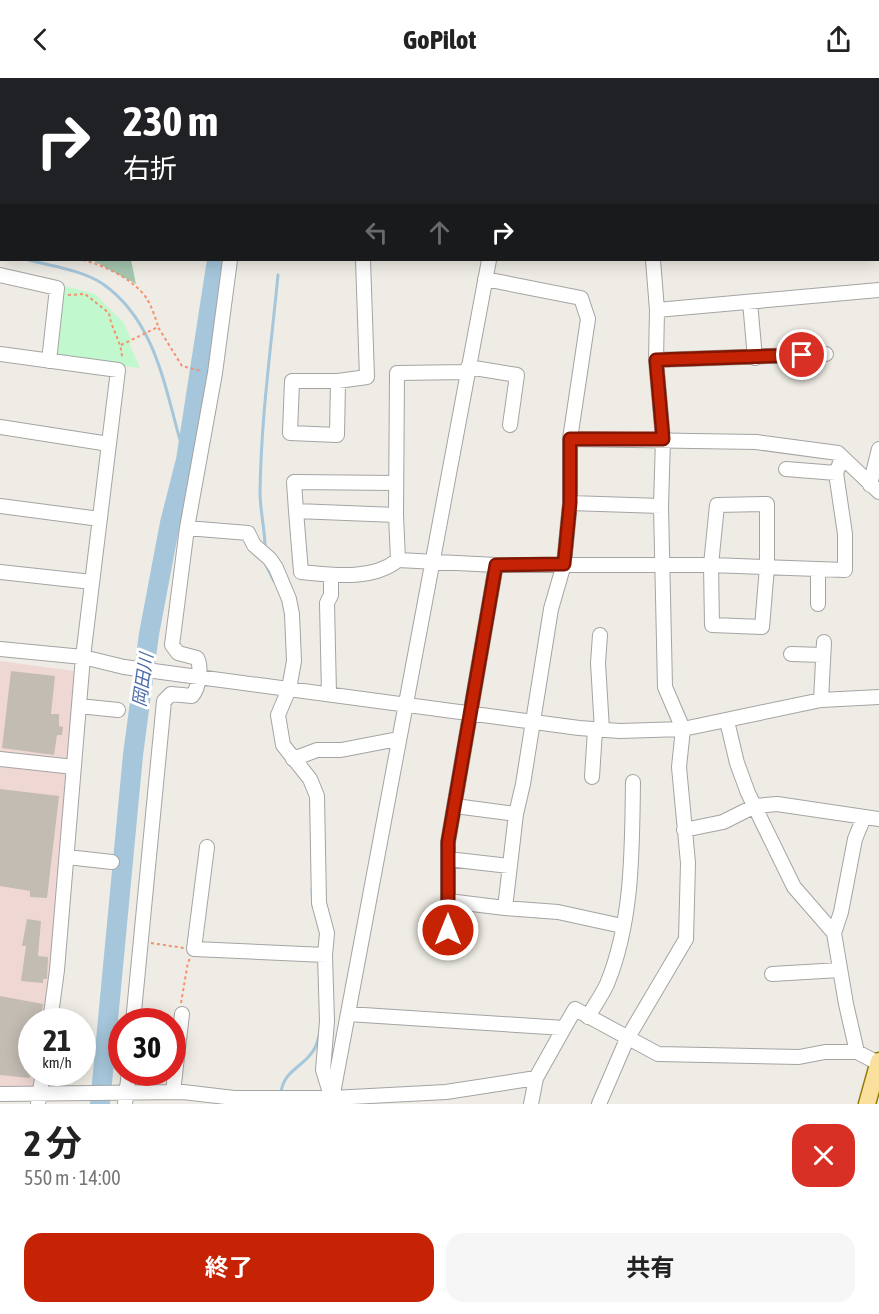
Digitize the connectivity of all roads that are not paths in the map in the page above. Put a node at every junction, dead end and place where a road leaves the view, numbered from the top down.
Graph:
1 (231, 261) edge
2 (363, 261) edge
3 (489, 261) edge
4 (653, 261) edge
5 (0, 275) edge
6 (485, 279) junction
7 (879, 290) edge
8 (750, 302) junction
9 (657, 310) junction
10 (0, 354) edge
11 (826, 354) dead end
12 (755, 358) junction
13 (656, 360) junction
14 (49, 361) junction
15 (467, 370) junction
16 (338, 381) junction
17 (510, 425) dead end
18 (0, 427) edge
19 (570, 439) junction
20 (663, 439) junction
21 (109, 444) junction
22 (879, 449) edge
23 (842, 458) junction
24 (786, 469) dead end
25 (836, 473) junction
26 (396, 483) junction
27 (875, 488) edge
28 (570, 503) junction
29 (0, 506) edge
30 (661, 506) junction
31 (296, 511) junction
32 (396, 515) junction
33 (100, 519) junction
34 (187, 528) junction
35 (398, 560) junction
36 (431, 562) junction
37 (564, 564) junction
38 (496, 565) junction
39 (711, 565) junction
40 (661, 566) junction
41 (767, 567) junction
42 (276, 568) junction
43 (818, 570) junction
44 (0, 572) edge
45 (301, 572) junction
46 (331, 575) junction
47 (92, 582) junction
48 (818, 604) dead end
49 (600, 635) dead end
50 (0, 649) edge
51 (791, 654) dead end
52 (83, 657) junction
53 (198, 677) junction
54 (289, 689) junction
55 (329, 694) junction
56 (879, 698) edge
57 (821, 700) junction
58 (405, 704) junction
59 (79, 706) junction
60 (118, 710) dead end
61 (470, 713) junction
62 (727, 721) junction
63 (532, 722) junction
64 (683, 729) junction
65 (598, 730) junction
66 (398, 739) junction
67 (0, 759) edge
68 (293, 759) junction
69 (74, 767) junction
70 (592, 777) dead end
71 (633, 782) dead end
72 (455, 806) junction
73 (755, 806) junction
74 (516, 814) junction
75 (864, 817) junction
76 (879, 819) edge
77 (684, 830) junction
78 (207, 847) dead end
79 (67, 857) junction
80 (448, 859) junction
81 (112, 862) dead end
82 (509, 866) junction
83 (448, 900) junction
84 (505, 908) junction
85 (622, 926) junction
86 (448, 930) dead end
87 (834, 933) junction
88 (325, 955) junction
89 (840, 969) junction
90 (772, 974) dead end
91 (51, 1008) edge
92 (135, 1008) edge
93 (348, 1014) junction
94 (588, 1017) junction
95 (564, 1028) junction
96 (627, 1039) junction
97 (857, 1052) junction
98 (879, 1062) edge
99 (536, 1078) junction
100 (174, 1086) edge
101 (173, 1092) junction
102 (0, 1094) edge
103 (125, 1097) edge
104 (872, 1097) edge
105 (39, 1099) edge
106 (376, 1100) edge
107 (331, 1101) edge
108 (531, 1104) edge
109 (599, 1104) edge

1 - 34 street
2 - 16 street
3 - 6 street
4 - 9 street
5 - 14 street
6 - 15 street
6 - 19 street
7 - 8 street
8 - 9 street
8 - 12 street
9 - 13 street
10 - 14 street
11 - 12 street
12 - 13 street
13 - 20 street
14 - 21 street
15 - 17 street
15 - 26 street
15 - 36 street
16 - 16 street
18 - 21 street
19 - 20 street
19 - 28 street
20 - 23 street
20 - 30 street
21 - 33 street
22 - 27 street
23 - 25 street
23 - 27 street
24 - 25 street
25 - 43 street
26 - 31 street
26 - 32 street
28 - 30 street
28 - 37 street
29 - 33 street
30 - 40 street
31 - 32 street
31 - 45 street
32 - 35 street
33 - 47 street
34 - 42 street
34 - 53 street
35 - 36 street
35 - 46 street
36 - 38 street
36 - 58 street
37 - 38 street
37 - 40 street
37 - 63 street
38 - 61 street
39 - 40 street
39 - 41 street
39 - 41 street
39 - 41 street
40 - 64 street
41 - 43 street
42 - 45 street
42 - 54 street
43 - 48 street
44 - 47 street
45 - 46 street
46 - 55 street
47 - 52 street
49 - 65 street
50 - 52 street
51 - 57 street
52 - 53 street
52 - 59 street
53 - 54 street
53 - 92 street
54 - 55 street
54 - 68 street
55 - 58 street
56 - 57 street
57 - 62 street
58 - 61 street
58 - 66 street
59 - 60 street
59 - 69 street
61 - 63 street
61 - 72 street
62 - 64 street
62 - 73 street
63 - 65 street
63 - 74 street
64 - 65 street
64 - 77 street
65 - 70 street
66 - 68 street
66 - 93 street
67 - 69 street
68 - 88 street
69 - 79 street
71 - 85 street
72 - 74 street
72 - 80 street
73 - 75 street
73 - 77 street
73 - 87 street
74 - 82 street
75 - 76 street
75 - 87 street
77 - 96 street
78 - 88 street
79 - 81 street
79 - 91 street
80 - 82 street
80 - 83 street
82 - 84 street
83 - 84 street
83 - 86 street
84 - 85 street
85 - 94 street
87 - 89 street
88 - 107 street
89 - 90 street
89 - 97 street
93 - 95 street
93 - 107 street
94 - 95 street
94 - 96 street
95 - 99 street
96 - 97 street
96 - 109 street
97 - 98 street
98 - 104 main road
99 - 106 street
99 - 108 street
100 - 101 street
101 - 103 street
101 - 107 street
102 - 105 street
103 - 105 street
106 - 107 street

